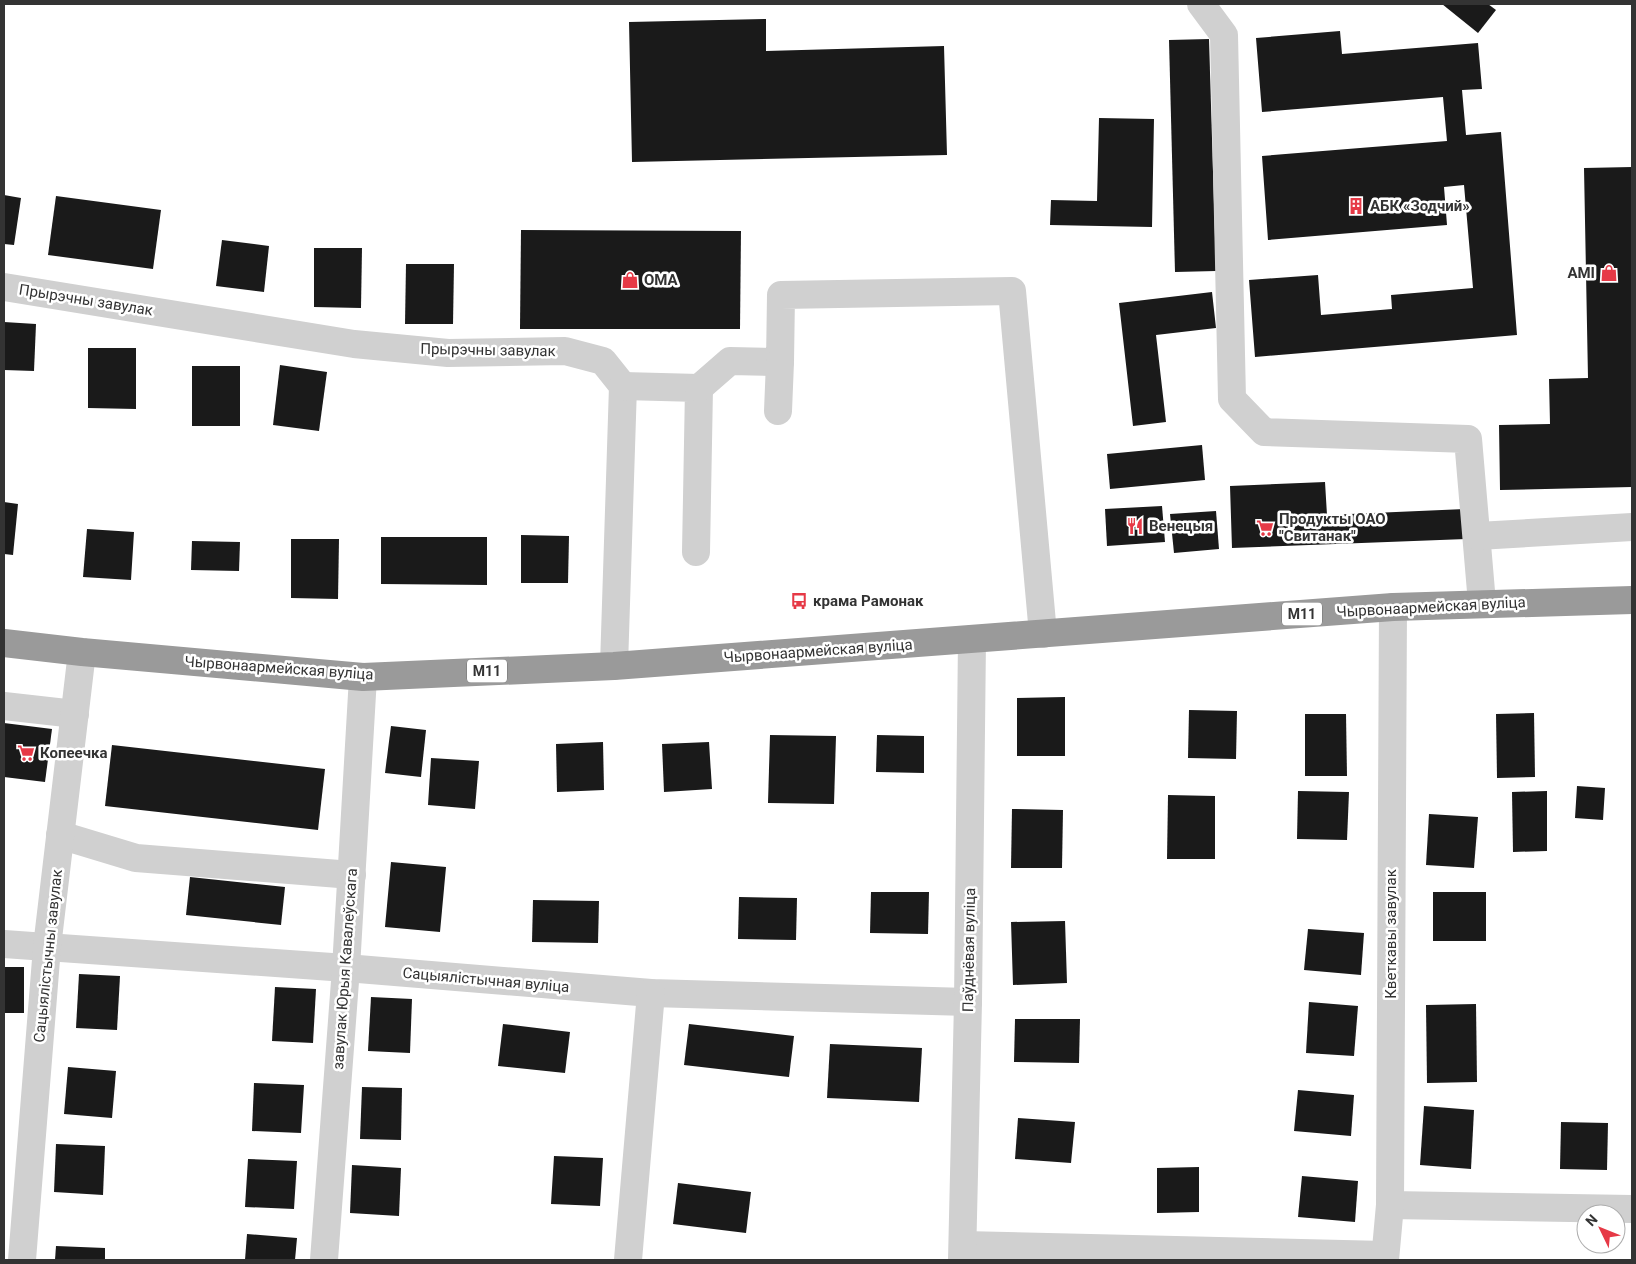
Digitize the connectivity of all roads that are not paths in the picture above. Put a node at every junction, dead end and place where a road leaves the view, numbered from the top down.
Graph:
1 (1201, 4) edge
2 (4, 287) edge
3 (780, 362) junction
4 (623, 386) junction
5 (699, 388) junction
6 (778, 411) dead end
7 (1632, 527) edge
8 (1478, 536) junction
9 (696, 552) dead end
10 (1632, 600) edge
11 (1482, 604) junction
12 (1393, 607) junction
13 (1043, 634) junction
14 (972, 640) junction
15 (4, 643) edge
16 (82, 652) junction
17 (614, 666) junction
18 (363, 677) junction
19 (4, 706) edge
20 (75, 714) junction
21 (60, 835) junction
22 (352, 875) junction
23 (4, 944) edge
24 (47, 947) junction
25 (346, 968) junction
26 (651, 993) junction
27 (968, 1002) junction
28 (1390, 1205) junction
29 (1632, 1209) edge
30 (962, 1252) edge
31 (1385, 1258) edge
32 (22, 1260) edge
33 (324, 1260) edge
34 (628, 1260) edge

1 - 8 street
2 - 4 street, Прырэчны завулак
3 - 5 street
3 - 6 street
3 - 13 street
4 - 5 street
4 - 17 street
5 - 9 street
7 - 8 street
8 - 11 street
10 - 11 highway, Чырвонаармейская вуліца / М11
11 - 12 highway, Чырвонаармейская вуліца / М11
12 - 13 highway, Чырвонаармейская вуліца / М11
12 - 28 street, Кветкавы завулак
13 - 14 highway, Чырвонаармейская вуліца / М11
14 - 17 highway, Чырвонаармейская вуліца / М11
14 - 27 street, Паўднёвая вуліца
15 - 16 highway, Чырвонаармейская вуліца / М11
16 - 18 highway, Чырвонаармейская вуліца / М11
16 - 20 street, Сацыялістычны завулак
17 - 18 highway, Чырвонаармейская вуліца / М11
18 - 22 street, завулак Юрыя Кавалеўскага
19 - 20 street
20 - 21 street, Сацыялістычны завулак
21 - 22 street
21 - 24 street, Сацыялістычны завулак
22 - 25 street, завулак Юрыя Кавалеўскага
23 - 24 street, Сацыялістычная вуліца
24 - 25 street, Сацыялістычная вуліца
24 - 32 street, Сацыялістычны завулак
25 - 26 street, Сацыялістычная вуліца
25 - 33 street, завулак Юрыя Кавалеўскага
26 - 27 street, Сацыялістычная вуліца
26 - 34 street
27 - 30 street, Паўднёвая вуліца
28 - 29 street
28 - 31 street, Кветкавы завулак
30 - 31 street

